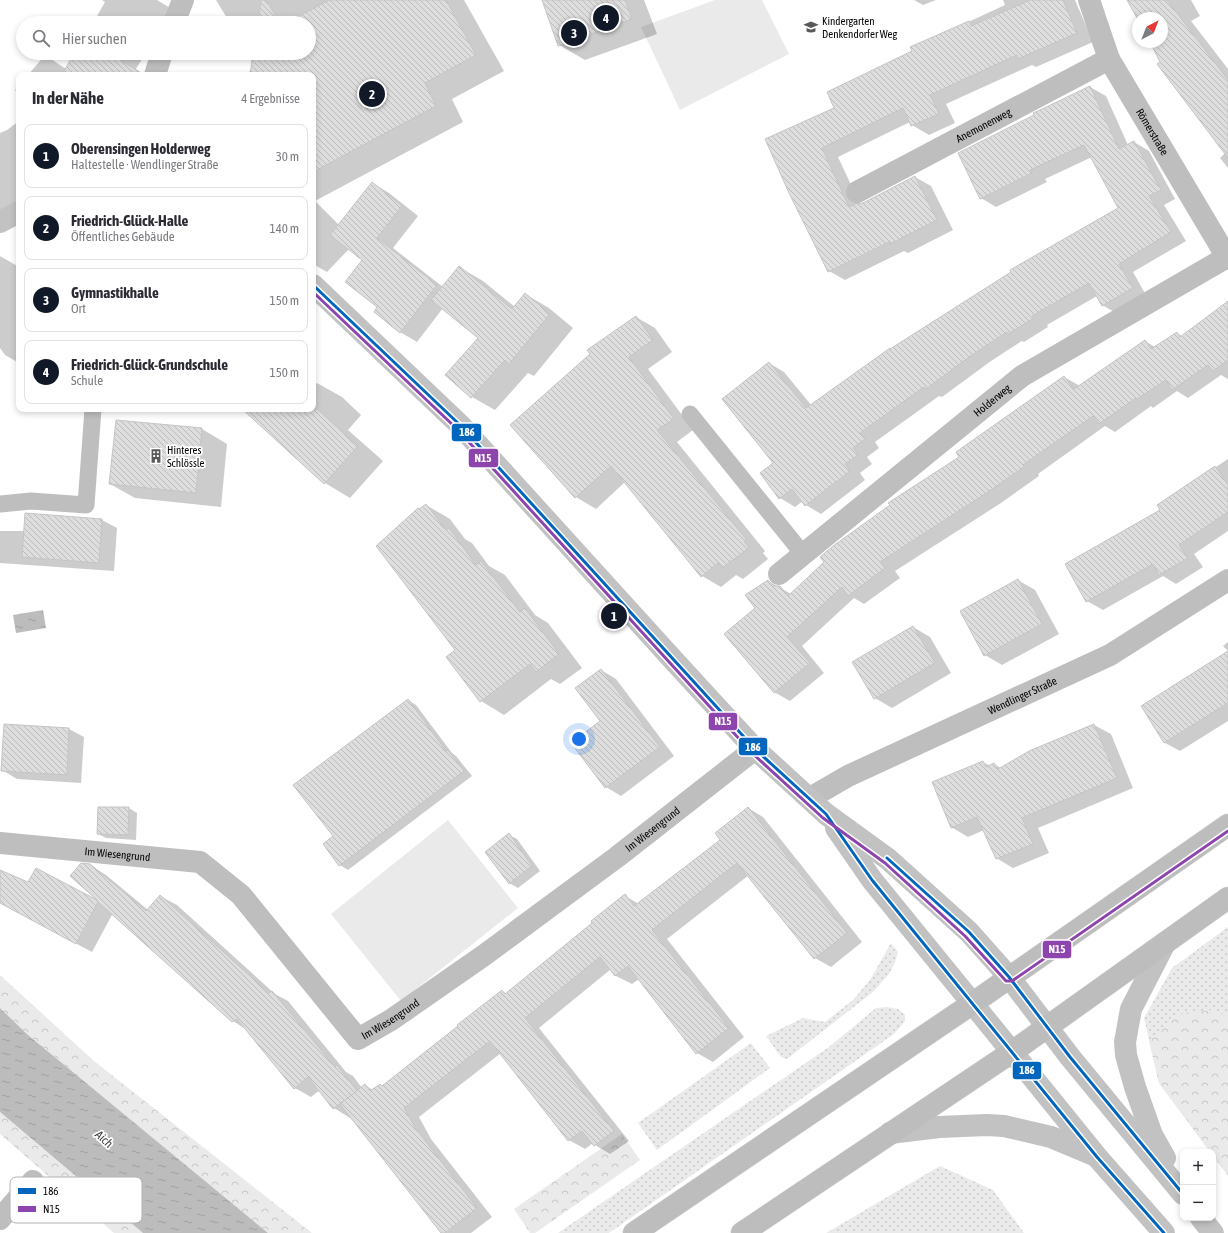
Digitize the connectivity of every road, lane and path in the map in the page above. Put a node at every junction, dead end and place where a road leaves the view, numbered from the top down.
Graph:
1 (183, 0) edge
2 (1089, 0) edge
3 (177, 16) edge
4 (1109, 59) junction
5 (160, 60) edge
6 (156, 72) edge
7 (857, 192) dead end
8 (16, 214) edge
9 (0, 222) edge
10 (1227, 258) edge
11 (316, 288) edge
12 (93, 412) edge
13 (690, 414) dead end
14 (0, 504) edge
15 (803, 554) junction
16 (779, 574) dead end
17 (1228, 580) edge
18 (755, 749) junction
19 (810, 798) junction
20 (826, 814) junction
21 (1228, 825) edge
22 (0, 842) edge
23 (1228, 898) edge
24 (1165, 944) junction
25 (1009, 977) junction
26 (973, 1003) junction
27 (1048, 1026) junction
28 (1012, 1052) junction
29 (890, 1133) junction
30 (1097, 1157) junction
31 (1180, 1188) edge
32 (1180, 1190) edge
33 (10, 1207) edge
34 (0, 1219) edge
35 (1203, 1221) edge
36 (634, 1233) edge
37 (742, 1233) edge
38 (1164, 1233) edge
39 (1213, 1233) edge

1 - 3 street
2 - 4 street, Römerstraße
4 - 7 street, Anemonenweg
4 - 10 street, Römerstraße
5 - 6 street
8 - 9 main road
10 - 15 street, Holderweg
11 - 18 main road
12 - 14 lane
13 - 15 lane
15 - 16 street, Holderweg
17 - 19 street, Wendlinger Straße
18 - 19 main road
18 - 22 street, Im Wiesengrund
19 - 20 main road
20 - 25 main road
20 - 26 main road
21 - 25 main road
23 - 24 main road
24 - 27 main road
24 - 31 main road
25 - 26 main road
25 - 27 main road
26 - 28 main road
26 - 36 main road
27 - 28 main road
27 - 32 main road
28 - 29 main road
28 - 30 main road
29 - 30 main road
29 - 37 main road
30 - 38 main road
33 - 34 street
35 - 39 main road

